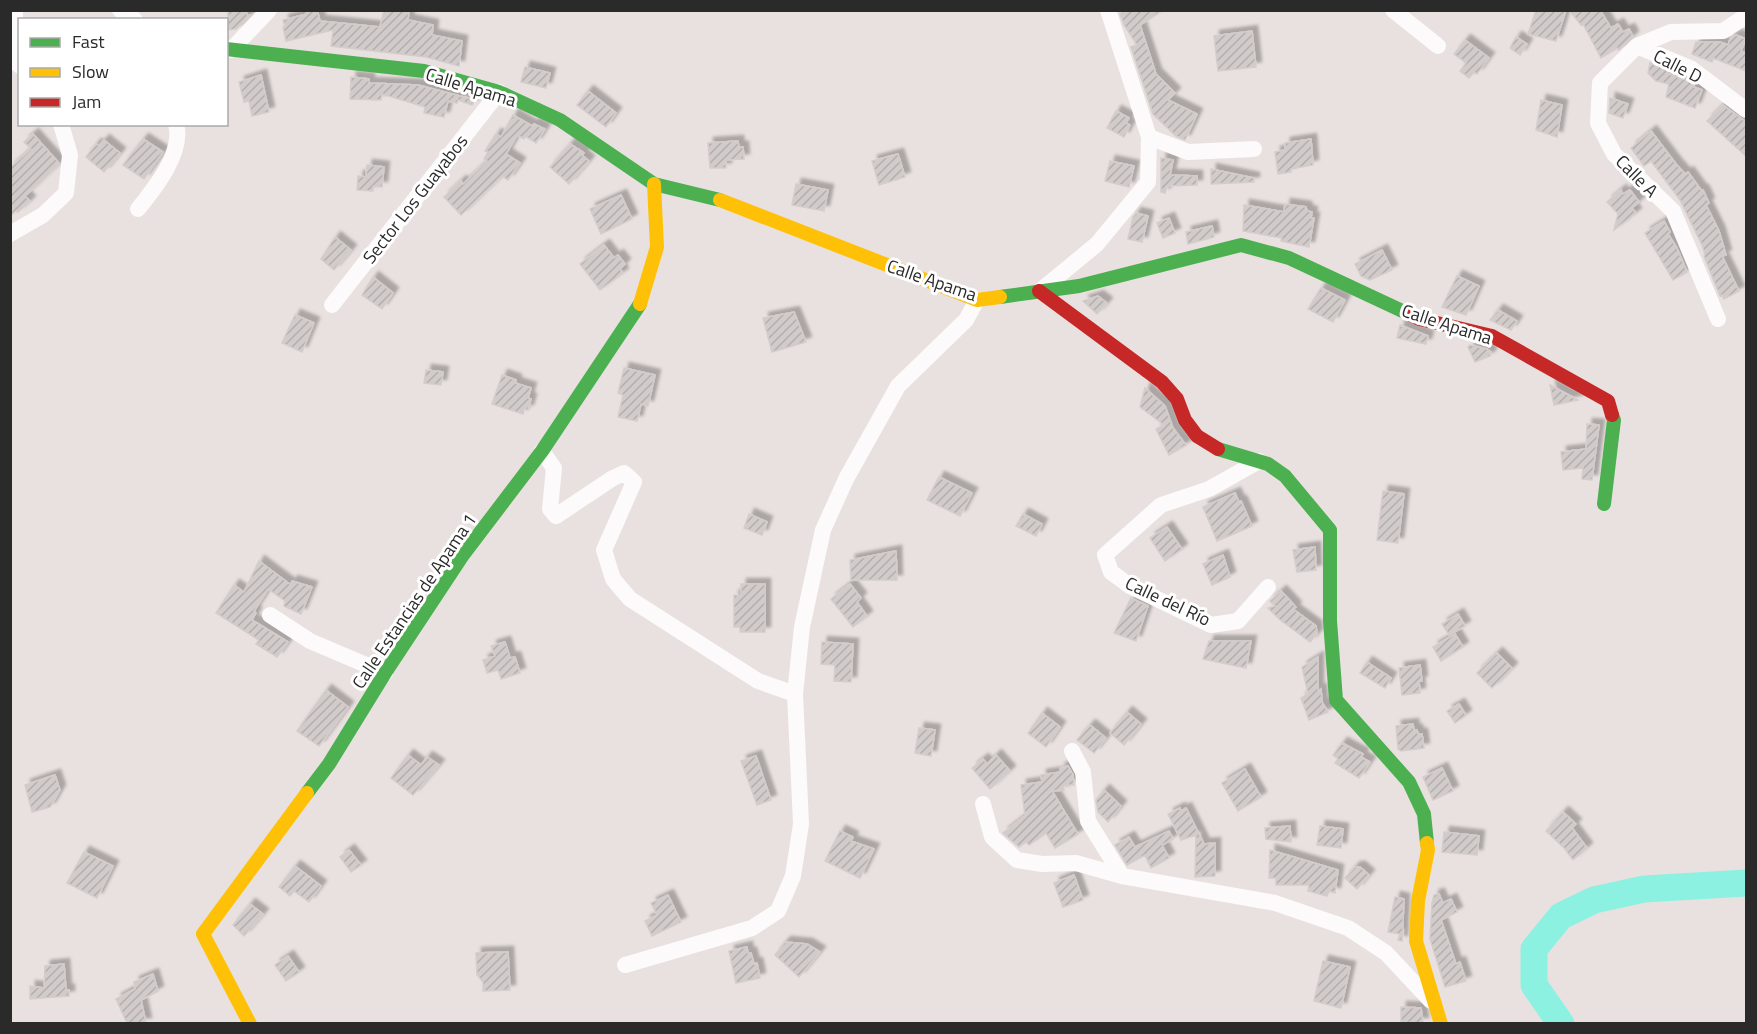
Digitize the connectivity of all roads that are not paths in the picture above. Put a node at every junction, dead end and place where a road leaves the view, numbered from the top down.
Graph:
1 (15, 10) edge
2 (268, 10) edge
3 (1108, 10) edge
4 (1394, 10) edge
5 (1746, 16) edge
6 (1438, 46) dead end
7 (1637, 46) junction
8 (229, 50) edge
9 (15, 64) edge
10 (499, 92) junction
11 (1746, 110) edge
12 (62, 126) edge
13 (177, 126) edge
14 (1149, 137) junction
15 (1254, 149) dead end
16 (654, 184) junction
17 (138, 209) dead end
18 (10, 234) edge
19 (1040, 291) junction
20 (977, 300) junction
21 (332, 305) dead end
22 (1718, 319) dead end
23 (542, 451) junction
24 (1258, 461) junction
25 (1604, 504) dead end
26 (1268, 587) dead end
27 (270, 615) dead end
28 (385, 673) junction
29 (795, 694) junction
30 (1072, 751) dead end
31 (983, 804) dead end
32 (1122, 876) junction
33 (625, 965) dead end
34 (1436, 1006) junction
35 (250, 1023) edge
36 (1441, 1023) edge

1 - 9 street
2 - 8 street
3 - 14 street
4 - 6 street
5 - 7 street, Calle A
7 - 11 street, Calle D
7 - 22 street, Calle A
8 - 10 street, Calle Apama
10 - 16 street, Calle Apama
10 - 21 street, Sector Los Guayabos
12 - 18 street
13 - 17 street
14 - 15 street
14 - 19 street
16 - 20 street, Calle Apama
16 - 23 street, Calle Estancias de Apama 1
19 - 20 street, Calle Apama
19 - 24 street
19 - 25 street, Calle Apama
20 - 29 street
23 - 28 street, Calle Estancias de Apama 1
23 - 29 street
24 - 26 street, Calle del Río
24 - 34 street
27 - 28 street
28 - 35 street, Calle Estancias de Apama 1
29 - 33 street
30 - 32 street
31 - 32 street
32 - 34 street
34 - 36 street

